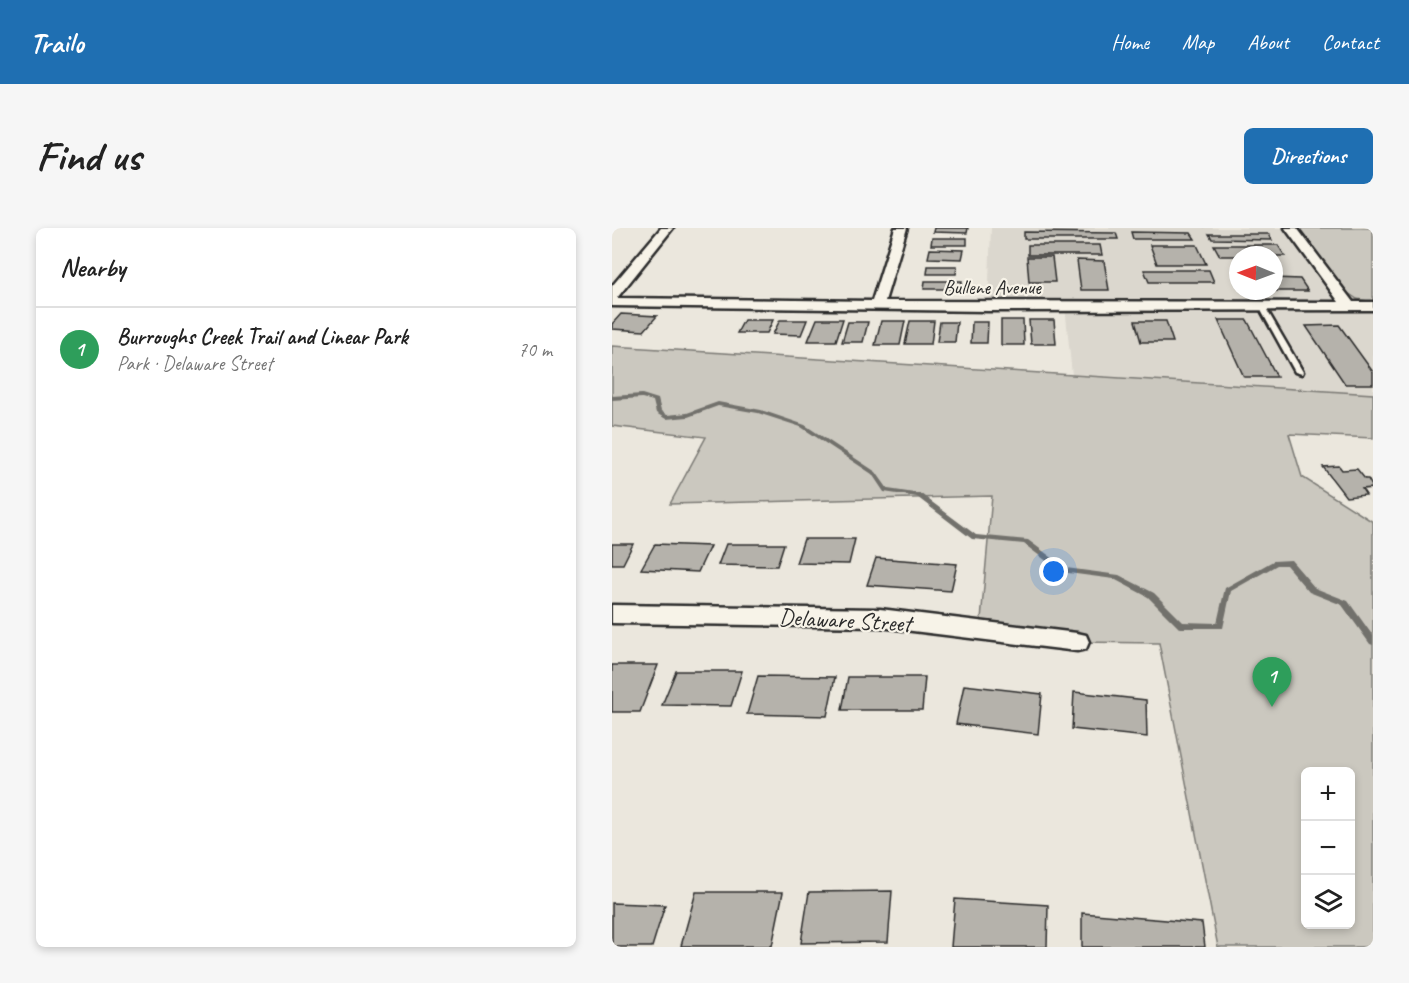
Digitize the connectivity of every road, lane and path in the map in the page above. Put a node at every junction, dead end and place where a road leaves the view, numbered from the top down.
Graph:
1 (667, 228) edge
2 (901, 228) edge
3 (1290, 228) edge
4 (612, 295) edge
5 (612, 302) edge
6 (1261, 305) junction
7 (877, 306) junction
8 (1348, 306) junction
9 (1373, 306) edge
10 (1299, 372) dead end
11 (612, 614) edge
12 (1077, 642) dead end

1 - 4 street
2 - 7 street
3 - 8 street
5 - 7 street, Bullene Avenue
6 - 7 street, Bullene Avenue
6 - 8 street, Bullene Avenue
6 - 10 lane
8 - 9 street, Bullene Avenue
11 - 12 street, Delaware Street

